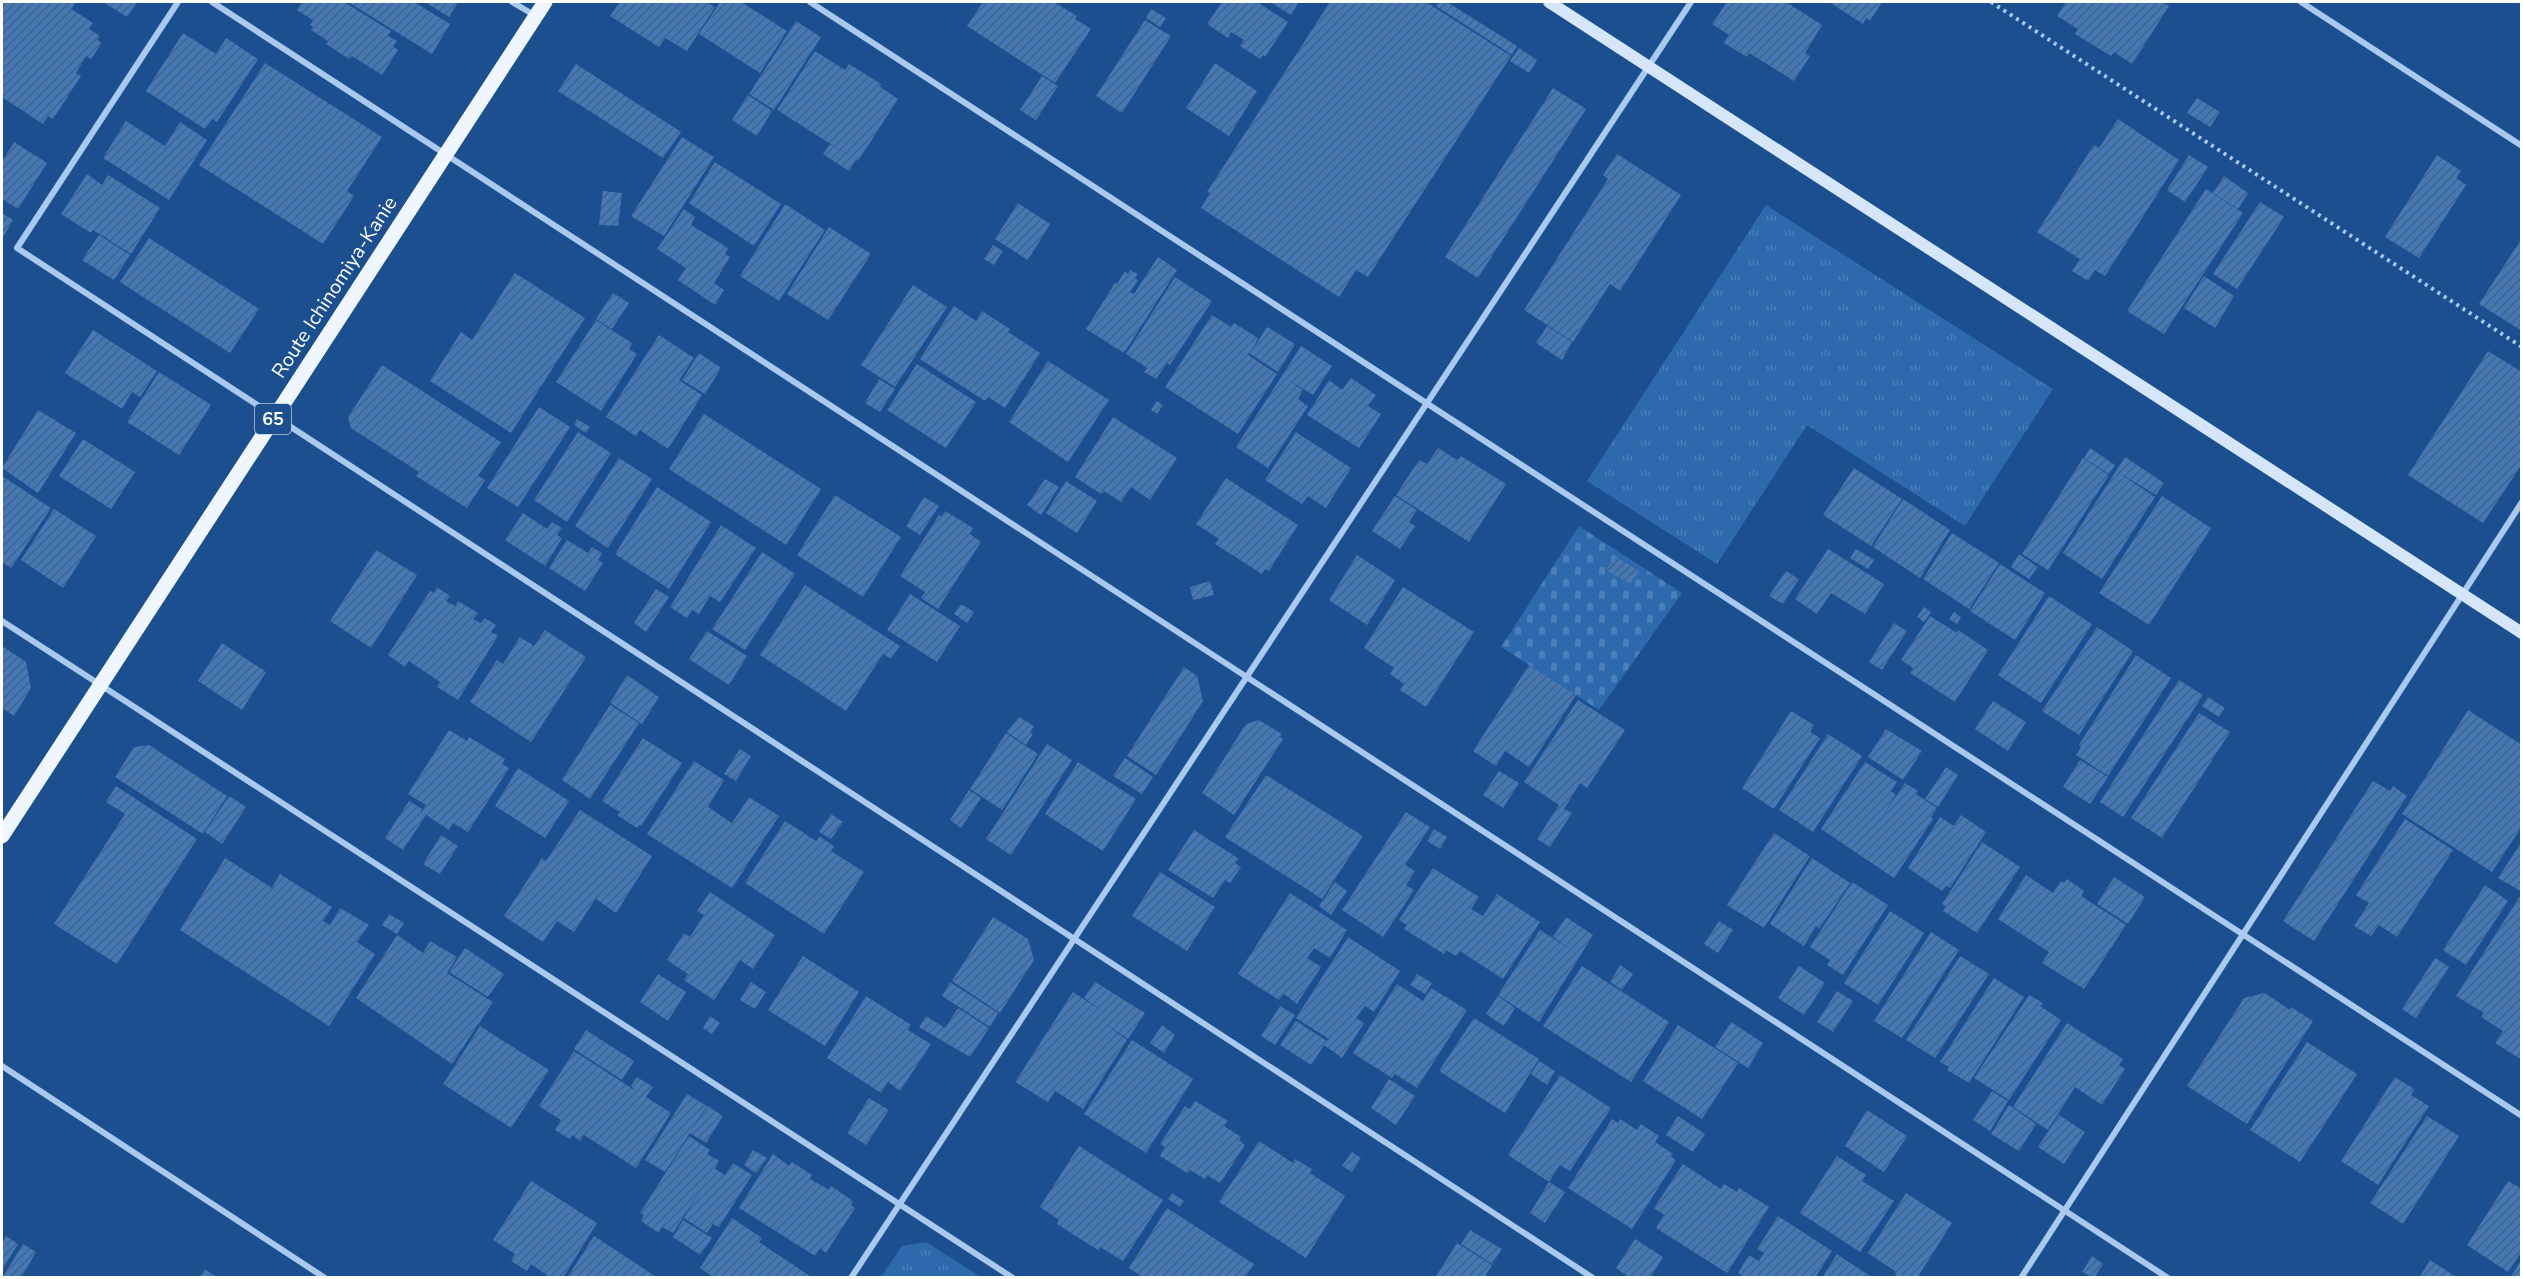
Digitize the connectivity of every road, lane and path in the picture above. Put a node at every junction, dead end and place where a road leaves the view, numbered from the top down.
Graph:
1 (178, 2) edge
2 (212, 2) edge
3 (512, 2) edge
4 (545, 2) edge
5 (810, 2) edge
6 (1549, 2) edge
7 (1691, 2) edge
8 (1990, 2) edge
9 (2301, 2) edge
10 (536, 16) junction
11 (1649, 66) junction
12 (2522, 146) edge
13 (445, 155) junction
14 (2522, 347) edge
15 (1427, 403) junction
16 (275, 416) junction
17 (2522, 502) edge
18 (2462, 594) junction
19 (2, 621) edge
20 (2522, 633) edge
21 (1246, 678) junction
22 (99, 686) junction
23 (2, 836) edge
24 (2242, 934) junction
25 (1074, 939) junction
26 (2, 1066) edge
27 (2522, 1116) edge
28 (899, 1204) junction
29 (2064, 1210) junction
30 (325, 1278) edge
31 (851, 1278) edge
32 (1013, 1278) edge
33 (1593, 1278) edge
34 (2021, 1278) edge
35 (2168, 1278) edge

1 - 16 street
2 - 13 street
3 - 10 street
4 - 10 main road, Route Ichinomiya-Kanie / 65
5 - 15 street
6 - 11 street
7 - 11 street
8 - 14 path
9 - 12 street
10 - 13 main road, Route Ichinomiya-Kanie / 65
11 - 15 street
11 - 18 street
13 - 16 main road, Route Ichinomiya-Kanie / 65
13 - 21 street
15 - 21 street
15 - 24 street
16 - 22 main road, Route Ichinomiya-Kanie / 65
16 - 25 street
17 - 18 street
18 - 20 street
18 - 24 street
19 - 22 street
21 - 25 street
21 - 29 street
22 - 23 main road, Route Ichinomiya-Kanie / 65
22 - 28 street
24 - 27 street
24 - 29 street
25 - 28 street
25 - 33 street
26 - 30 street
28 - 31 street
28 - 32 street
29 - 34 street
29 - 35 street

